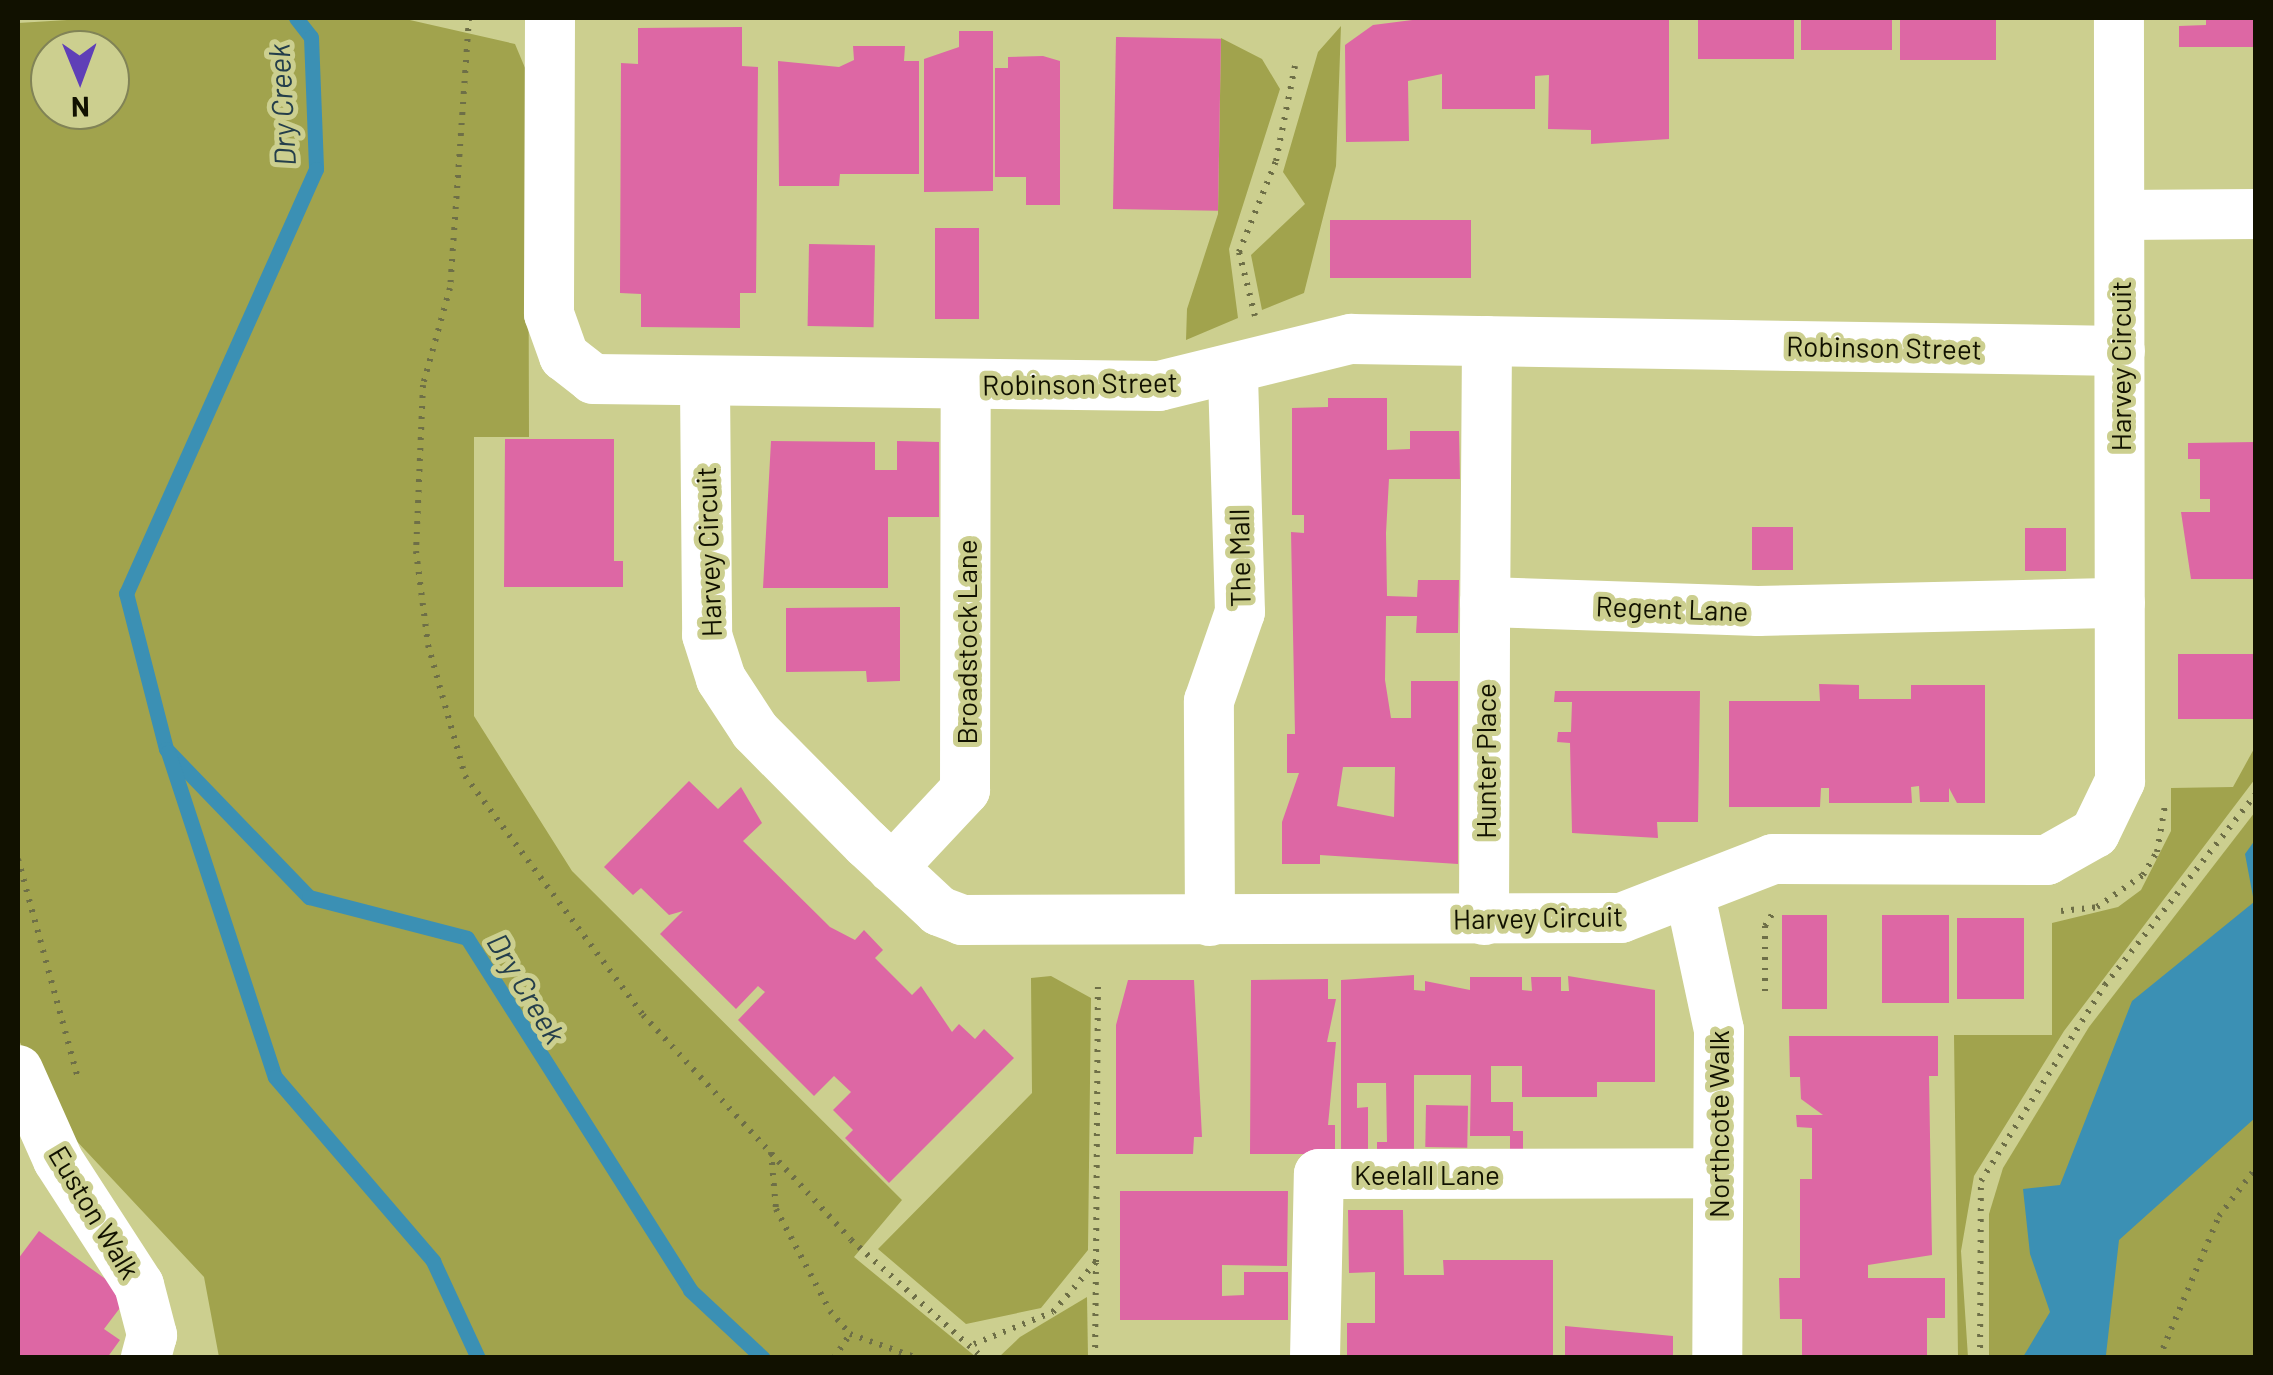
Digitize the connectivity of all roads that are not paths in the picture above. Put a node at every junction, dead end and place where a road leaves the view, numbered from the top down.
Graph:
1 (550, 18) edge
2 (2119, 18) edge
3 (2256, 214) edge
4 (2120, 215) junction
5 (1487, 341) junction
6 (2120, 351) junction
7 (1252, 364) junction
8 (705, 384) junction
9 (966, 386) junction
10 (1485, 602) junction
11 (2120, 603) junction
12 (892, 868) junction
13 (1690, 895) junction
14 (1484, 920) junction
15 (1210, 921) junction
16 (18, 1070) edge
17 (1718, 1173) junction
18 (146, 1358) edge
19 (1315, 1358) edge
20 (1717, 1358) edge

1 - 8 street, Robinson Street
2 - 4 street, Harvey Circuit
3 - 4 street
4 - 6 street, Harvey Circuit
5 - 6 street, Robinson Street
5 - 7 street, Robinson Street
5 - 10 street
6 - 11 street, Harvey Circuit
7 - 9 street, Robinson Street
7 - 15 street, The Mall
8 - 9 street, Robinson Street
8 - 12 street, Harvey Circuit
9 - 12 street, Broadstock Lane
10 - 11 street, Regent Lane
10 - 14 street, Hunter Place
11 - 13 street, Harvey Circuit
12 - 15 street, Harvey Circuit
13 - 14 street, Harvey Circuit
13 - 17 street, Northcote Walk
14 - 15 street, Harvey Circuit
16 - 18 street, Euston Walk
17 - 19 street, Keelall Lane
17 - 20 street, Northcote Walk

